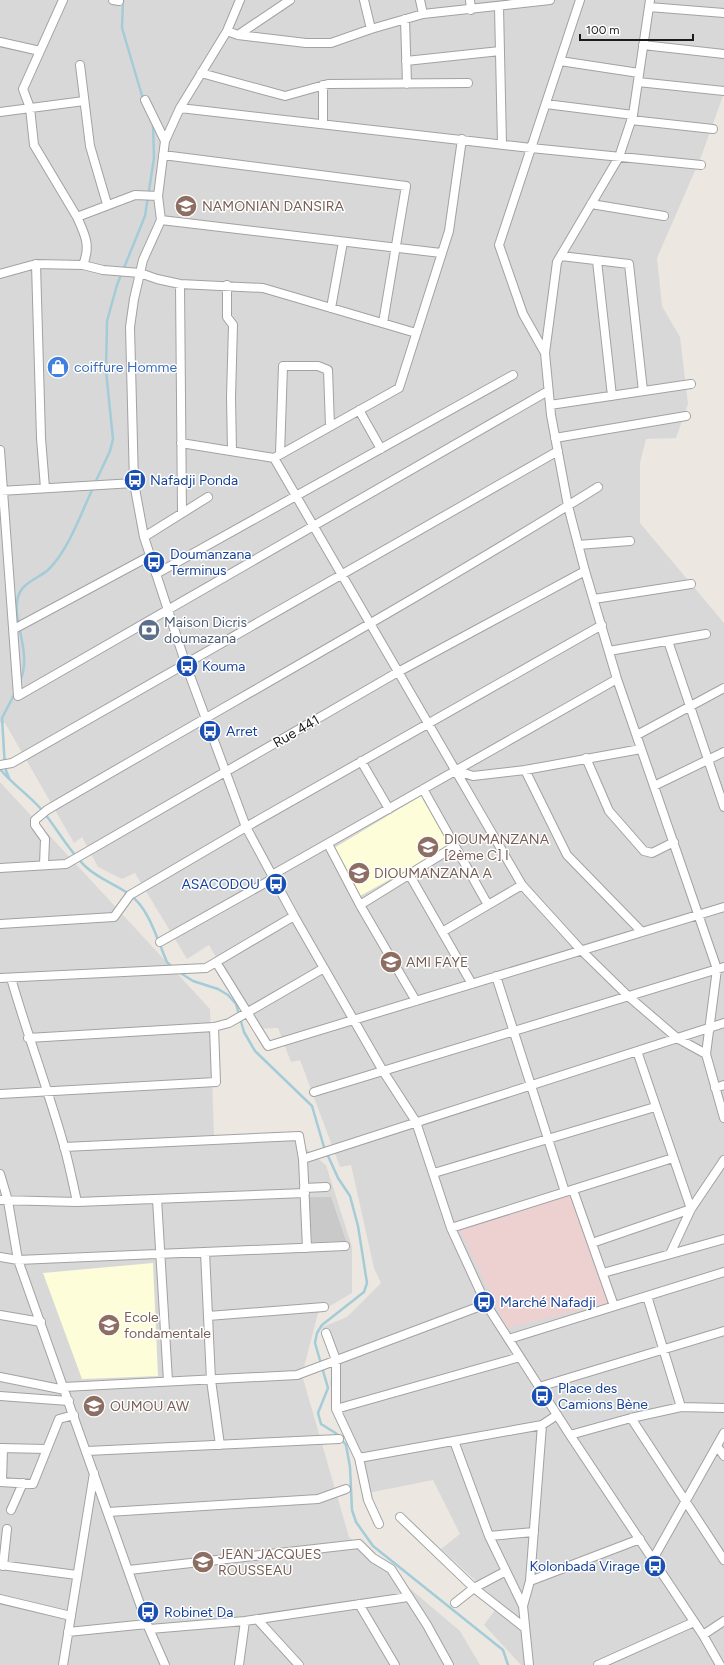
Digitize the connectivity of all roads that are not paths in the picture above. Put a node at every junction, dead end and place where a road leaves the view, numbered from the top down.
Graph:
1 (63, 0) edge
2 (240, 0) edge
3 (290, 0) edge
4 (364, 0) edge
5 (420, 0) edge
6 (470, 0) edge
7 (550, 0) edge
8 (580, 0) edge
9 (531, 1) edge
10 (650, 3) edge
11 (499, 7) junction
12 (471, 10) junction
13 (724, 13) edge
14 (423, 14) junction
15 (405, 19) junction
16 (371, 29) junction
17 (226, 32) junction
18 (238, 35) junction
19 (0, 42) edge
20 (643, 45) junction
21 (40, 51) junction
22 (500, 51) junction
23 (724, 54) edge
24 (406, 61) junction
25 (560, 61) junction
26 (80, 65) dead end
27 (201, 73) junction
28 (639, 77) junction
29 (408, 84) junction
30 (468, 84) dead end
31 (323, 85) junction
32 (724, 91) edge
33 (145, 100) dead end
34 (84, 102) junction
35 (546, 104) junction
36 (30, 108) junction
37 (180, 108) junction
38 (0, 112) edge
39 (632, 118) junction
40 (323, 124) junction
41 (713, 129) dead end
42 (462, 139) junction
43 (165, 141) junction
44 (502, 144) junction
45 (531, 148) junction
46 (163, 155) junction
47 (619, 157) junction
48 (702, 165) dead end
49 (158, 196) junction
50 (107, 204) junction
51 (591, 204) junction
52 (664, 216) dead end
53 (77, 217) junction
54 (161, 220) junction
55 (343, 242) junction
56 (395, 248) junction
57 (442, 253) junction
58 (561, 256) junction
59 (597, 260) junction
60 (36, 264) junction
61 (83, 264) junction
62 (140, 272) junction
63 (0, 274) edge
64 (180, 284) junction
65 (227, 285) junction
66 (331, 308) junction
67 (383, 323) junction
68 (416, 333) junction
69 (545, 353) junction
70 (513, 375) dead end
71 (691, 384) dead end
72 (548, 391) junction
73 (643, 391) junction
74 (612, 396) junction
75 (550, 405) junction
76 (359, 410) junction
77 (686, 416) dead end
78 (330, 426) junction
79 (555, 438) junction
80 (181, 442) junction
81 (381, 449) junction
82 (0, 450) edge
83 (232, 451) junction
84 (558, 451) junction
85 (277, 456) junction
86 (134, 483) junction
87 (598, 487) dead end
88 (45, 488) junction
89 (2, 491) edge
90 (296, 496) junction
91 (208, 497) dead end
92 (568, 506) junction
93 (182, 513) junction
94 (314, 526) junction
95 (144, 537) junction
96 (630, 541) dead end
97 (578, 545) junction
98 (150, 556) junction
99 (585, 571) junction
100 (156, 574) junction
101 (342, 576) junction
102 (691, 584) dead end
103 (594, 599) junction
104 (168, 610) junction
105 (370, 625) junction
106 (602, 625) junction
107 (14, 629) junction
108 (706, 634) dead end
109 (668, 641) junction
110 (609, 651) junction
111 (186, 665) junction
112 (398, 672) junction
113 (617, 679) junction
114 (724, 688) edge
115 (690, 706) junction
116 (206, 716) junction
117 (428, 723) junction
118 (637, 735) junction
119 (641, 749) junction
120 (724, 752) edge
121 (586, 758) junction
122 (708, 760) junction
123 (361, 761) junction
124 (0, 765) edge
125 (455, 770) junction
126 (525, 770) junction
127 (225, 772) junction
128 (654, 786) junction
129 (423, 789) junction
130 (724, 807) edge
131 (389, 809) junction
132 (246, 827) junction
133 (674, 842) junction
134 (328, 844) junction
135 (456, 846) junction
136 (44, 865) junction
137 (0, 868) edge
138 (409, 874) junction
139 (273, 877) junction
140 (522, 885) junction
141 (488, 904) junction
142 (360, 905) junction
143 (724, 906) edge
144 (698, 914) junction
145 (294, 916) junction
146 (0, 924) edge
147 (442, 932) junction
148 (642, 932) junction
149 (160, 942) dead end
150 (581, 950) junction
151 (216, 962) junction
152 (324, 968) junction
153 (721, 968) edge
154 (496, 976) junction
155 (0, 978) edge
156 (11, 978) junction
157 (472, 984) junction
158 (628, 996) junction
159 (416, 1001) junction
160 (246, 1013) junction
161 (355, 1020) junction
162 (724, 1023) edge
163 (214, 1027) junction
164 (709, 1028) junction
165 (514, 1031) junction
166 (28, 1038) junction
167 (676, 1038) junction
168 (637, 1051) junction
169 (706, 1054) junction
170 (383, 1070) junction
171 (531, 1085) junction
172 (724, 1085) edge
173 (715, 1088) junction
174 (48, 1091) junction
175 (314, 1092) dead end
176 (0, 1094) edge
177 (655, 1106) junction
178 (724, 1118) edge
179 (416, 1122) junction
180 (548, 1139) junction
181 (64, 1147) junction
182 (673, 1158) junction
183 (303, 1159) junction
184 (724, 1160) edge
185 (434, 1173) junction
186 (0, 1174) edge
187 (326, 1187) dead end
188 (305, 1190) junction
189 (573, 1190) junction
190 (565, 1192) junction
191 (157, 1199) junction
192 (4, 1201) edge
193 (77, 1202) junction
194 (691, 1209) junction
195 (451, 1228) junction
196 (724, 1239) edge
197 (592, 1243) junction
198 (345, 1246) dead end
199 (307, 1248) junction
200 (205, 1252) junction
201 (160, 1254) junction
202 (670, 1254) junction
203 (0, 1257) edge
204 (18, 1260) junction
205 (724, 1272) edge
206 (602, 1273) junction
207 (647, 1296) junction
208 (486, 1304) junction
209 (614, 1306) junction
210 (324, 1307) dead end
211 (0, 1315) edge
212 (208, 1316) junction
213 (41, 1322) junction
214 (724, 1330) edge
215 (326, 1333) dead end
216 (509, 1339) junction
217 (663, 1349) junction
218 (520, 1358) junction
219 (336, 1360) junction
220 (0, 1377) edge
221 (211, 1380) junction
222 (168, 1381) junction
223 (539, 1387) junction
224 (64, 1389) junction
225 (0, 1396) edge
226 (69, 1401) junction
227 (681, 1407) junction
228 (724, 1408) edge
229 (336, 1409) junction
230 (74, 1415) junction
231 (557, 1415) junction
232 (631, 1418) junction
233 (542, 1425) junction
234 (724, 1433) edge
235 (570, 1435) junction
236 (339, 1439) dead end
237 (454, 1441) junction
238 (220, 1445) junction
239 (717, 1446) junction
240 (1, 1448) edge
241 (47, 1449) junction
242 (87, 1452) junction
243 (724, 1456) edge
244 (359, 1458) junction
245 (94, 1472) junction
246 (1, 1482) edge
247 (23, 1483) junction
248 (346, 1489) dead end
249 (686, 1501) junction
250 (11, 1510) dead end
251 (108, 1512) junction
252 (400, 1517) dead end
253 (379, 1524) dead end
254 (7, 1529) dead end
255 (534, 1532) junction
256 (489, 1536) junction
257 (640, 1539) junction
258 (723, 1556) edge
259 (653, 1559) junction
260 (2, 1566) edge
261 (129, 1570) junction
262 (506, 1571) junction
263 (77, 1575) junction
264 (530, 1581) junction
265 (474, 1588) junction
266 (408, 1597) junction
267 (0, 1599) edge
268 (455, 1603) dead end
269 (359, 1604) junction
270 (523, 1606) junction
271 (71, 1616) junction
272 (257, 1619) junction
273 (245, 1621) junction
274 (694, 1622) junction
275 (724, 1622) edge
276 (148, 1627) junction
277 (525, 1628) junction
278 (68, 1632) junction
279 (703, 1635) junction
280 (63, 1665) edge
281 (165, 1665) edge
282 (239, 1665) edge
283 (299, 1665) edge
284 (395, 1665) edge
285 (449, 1665) edge
286 (529, 1665) edge
287 (598, 1665) edge
288 (720, 1665) edge

1 - 21 street
2 - 17 street
3 - 18 street
4 - 16 street
5 - 14 street
6 - 12 street
7 - 9 street
8 - 25 street
9 - 11 street
10 - 13 street
10 - 20 street
11 - 12 street
11 - 22 street
12 - 14 street
14 - 15 street
15 - 16 street
15 - 24 street
16 - 18 street
17 - 18 street
17 - 27 street
19 - 21 street
20 - 23 street
20 - 28 street
21 - 36 street
22 - 24 street
22 - 44 street
24 - 29 street
25 - 28 street
25 - 35 street
26 - 34 street
27 - 31 street
27 - 37 street
28 - 32 street
28 - 39 street
29 - 30 street
29 - 31 street
31 - 40 street
33 - 43 street
34 - 36 street
34 - 50 street
35 - 39 street
35 - 45 street
36 - 38 street
36 - 53 street
37 - 40 street
37 - 43 street
39 - 41 street
39 - 47 street
40 - 42 street
42 - 44 street
42 - 57 street
43 - 46 street
44 - 45 street
45 - 47 street
45 - 69 street
46 - 49 street
46 - 56 street
47 - 48 street
47 - 51 street
49 - 50 street
49 - 54 street
50 - 53 street
51 - 52 street
51 - 58 street
53 - 61 street
54 - 55 street
54 - 62 street
55 - 56 street
55 - 66 street
56 - 57 street
56 - 67 street
57 - 68 street
58 - 59 street
58 - 69 street
59 - 73 street
59 - 74 street
60 - 61 street
60 - 63 street
60 - 88 street
61 - 62 street
62 - 64 street
62 - 86 street
64 - 65 street
64 - 80 street
65 - 66 street
65 - 83 street
66 - 67 street
67 - 68 street
68 - 76 street
69 - 72 street
70 - 81 street
71 - 73 street
72 - 75 street
72 - 94 street
73 - 74 street
74 - 75 street
75 - 79 street
76 - 78 street
76 - 81 street
77 - 79 street
78 - 85 street
78 - 85 street
79 - 84 street
80 - 83 street
80 - 93 street
81 - 90 street
82 - 89 street
83 - 85 street
84 - 92 street
84 - 101 street
85 - 90 street
86 - 88 street
86 - 95 street
87 - 92 street
88 - 89 street
89 - 107 street
90 - 94 street
90 - 100 street
91 - 93 street
92 - 97 street
92 - 105 street
93 - 95 street
94 - 101 street
94 - 104 street
95 - 98 street
96 - 97 street
97 - 99 street
98 - 100 street
98 - 107 street
99 - 103 street
99 - 112 street, Rue 441
100 - 104 street
101 - 105 street
101 - 111 street
102 - 103 street
103 - 106 street
104 - 107 street
104 - 111 street
105 - 112 street
105 - 116 street
106 - 110 street
106 - 117 street
108 - 109 street
109 - 110 street
109 - 115 street
110 - 113 street
111 - 116 street
111 - 124 street
112 - 117 street
112 - 127 street, Rue 441
113 - 118 street
113 - 125 street
114 - 115 street
115 - 118 street
115 - 122 street
116 - 127 street
116 - 136 street
117 - 123 street
117 - 125 street
118 - 119 street
119 - 121 street
119 - 128 street
120 - 122 street
121 - 126 street
121 - 133 street
122 - 128 street
122 - 130 street
123 - 131 street
123 - 132 street
125 - 126 street
125 - 129 street
125 - 140 street
126 - 148 street
127 - 132 street
127 - 136 street, Rue 441
128 - 133 street
129 - 131 street
129 - 135 street
131 - 134 street
132 - 139 street
132 - 146 street
133 - 144 street
134 - 139 street
134 - 142 street
135 - 138 street
135 - 141 street
136 - 137 street, Rue 441
138 - 142 street
138 - 147 street
139 - 145 street
139 - 149 street
140 - 141 street
140 - 150 street
141 - 147 street
142 - 159 street
143 - 144 street
144 - 148 street
144 - 153 street
145 - 151 street
145 - 152 street
147 - 157 street
148 - 150 street
150 - 154 street
150 - 158 street
151 - 156 street
151 - 160 street
152 - 160 street
152 - 161 street
153 - 158 street
153 - 164 street
154 - 157 street
154 - 165 street
155 - 156 street
156 - 166 street
157 - 159 street
158 - 165 street
158 - 167 street
159 - 161 street
160 - 161 street
160 - 163 street
161 - 170 street
162 - 164 street
163 - 166 street
163 - 174 street
164 - 167 street
164 - 169 street
165 - 170 street
165 - 171 street
166 - 174 street
167 - 168 street
167 - 169 street
168 - 171 street
168 - 177 street
169 - 173 street
170 - 175 street
170 - 179 street
171 - 179 street
171 - 180 street
172 - 173 street
173 - 178 street
174 - 176 street
174 - 181 street
177 - 180 street
177 - 182 street
179 - 183 street
179 - 185 street
180 - 185 street
180 - 190 street
181 - 183 street
181 - 193 street
182 - 189 street
182 - 194 street
183 - 188 street
184 - 194 street
185 - 195 street
186 - 192 street
187 - 188 street
188 - 191 street
188 - 199 street
189 - 190 street
189 - 197 street
190 - 195 street
191 - 193 street
191 - 201 street
192 - 193 street
192 - 204 street
194 - 197 street
194 - 202 street
195 - 208 street
196 - 202 street
197 - 206 street
198 - 199 street
199 - 200 street
200 - 201 street
200 - 212 street
201 - 204 street
201 - 222 street
202 - 206 street
203 - 204 street
204 - 213 street
205 - 207 street
206 - 209 street
207 - 209 street
207 - 217 street
208 - 216 street
208 - 219 street
209 - 216 street
210 - 212 street
211 - 213 street
212 - 221 street
213 - 224 street
214 - 217 street
215 - 219 street
216 - 218 street
217 - 223 street
217 - 227 street
218 - 223 street
218 - 229 street
219 - 221 street
219 - 229 street
220 - 224 street
221 - 222 street
221 - 238 street
222 - 224 street
223 - 231 street
224 - 226 street
225 - 226 street
226 - 230 street
227 - 228 street
227 - 232 street
229 - 244 street
230 - 241 street
230 - 242 street
231 - 233 street
231 - 235 street
232 - 235 street
232 - 249 street
233 - 237 street
233 - 255 street
234 - 239 street
235 - 257 street
236 - 238 street
237 - 244 street
237 - 256 street
238 - 242 street
239 - 243 street
239 - 249 street
240 - 241 street
240 - 246 street
241 - 247 street
242 - 245 street
244 - 253 street
245 - 251 street
245 - 263 street
246 - 247 street
247 - 250 street
248 - 251 street
249 - 258 street
249 - 259 street
251 - 261 street
252 - 265 street
254 - 260 street
255 - 256 street
255 - 264 street
256 - 262 street
257 - 259 street
257 - 264 street
259 - 274 street
260 - 263 street
261 - 266 street
261 - 276 street
262 - 265 street
262 - 270 street
263 - 271 street
264 - 270 street
265 - 268 street
265 - 277 street
266 - 269 street
266 - 285 street
267 - 271 street
269 - 272 street
269 - 284 street
270 - 277 street
271 - 278 street
272 - 273 street
272 - 283 street
273 - 276 street
273 - 282 street
274 - 279 street
274 - 287 street
275 - 279 street
276 - 278 street
276 - 281 street
277 - 286 street
278 - 280 street
279 - 288 street

